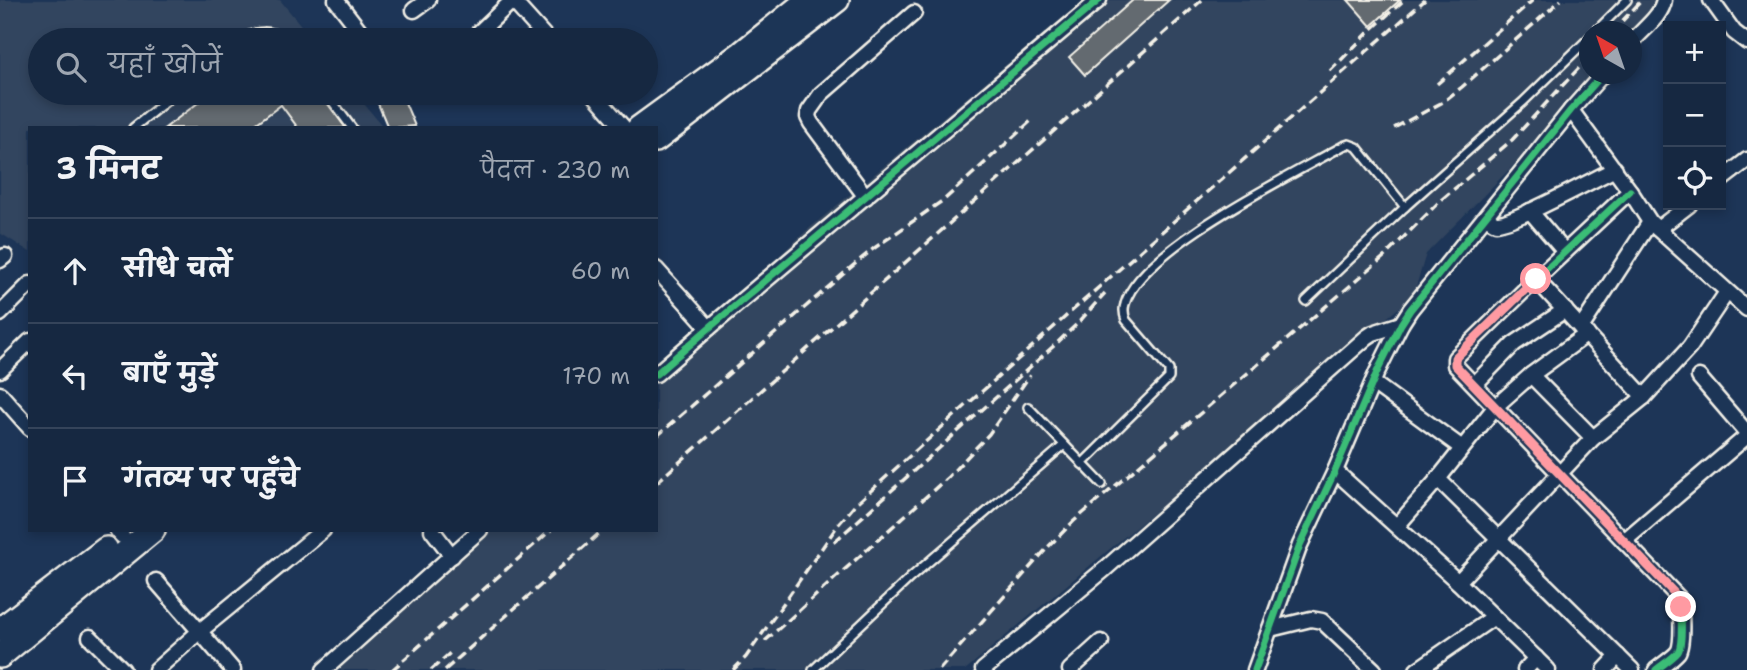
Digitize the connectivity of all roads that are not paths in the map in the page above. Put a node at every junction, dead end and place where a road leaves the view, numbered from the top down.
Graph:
1 (336, 0) edge
2 (428, 0) edge
3 (512, 0) edge
4 (808, 0) edge
5 (837, 0) edge
6 (1099, 0) edge
7 (1627, 0) edge
8 (1664, 0) edge
9 (1711, 0) edge
10 (414, 10) dead end
11 (914, 13) dead end
12 (1606, 21) edge
13 (358, 28) edge
14 (483, 28) edge
15 (537, 28) edge
16 (1642, 31) edge
17 (1747, 42) edge
18 (1579, 48) edge
19 (1594, 84) edge
20 (161, 105) edge
21 (335, 105) edge
22 (604, 105) edge
23 (1571, 110) junction
24 (135, 126) edge
25 (351, 126) edge
26 (622, 126) edge
27 (642, 126) edge
28 (658, 139) edge
29 (1747, 160) edge
30 (1615, 169) junction
31 (1726, 176) edge
32 (1630, 191) junction
33 (866, 197) junction
34 (1405, 206) junction
35 (1681, 210) edge
36 (1530, 211) junction
37 (1487, 217) junction
38 (1654, 226) junction
39 (1564, 252) junction
40 (658, 271) edge
41 (1536, 279) junction
42 (28, 286) edge
43 (1727, 292) junction
44 (1307, 301) dead end
45 (1747, 309) edge
46 (1565, 310) junction
47 (0, 313) edge
48 (1401, 324) junction
49 (709, 328) junction
50 (1584, 331) junction
51 (28, 343) edge
52 (0, 370) edge
53 (658, 372) edge
54 (1531, 375) junction
55 (1699, 377) dead end
56 (1373, 383) junction
57 (1475, 384) junction
58 (0, 394) edge
59 (1644, 397) junction
60 (1496, 406) junction
61 (1028, 407) dead end
62 (28, 426) edge
63 (1747, 435) edge
64 (1592, 438) junction
65 (1064, 445) junction
66 (1462, 448) junction
67 (1082, 464) junction
68 (1335, 471) junction
69 (1558, 474) junction
70 (1438, 479) junction
71 (1102, 484) dead end
72 (1397, 526) junction
73 (123, 532) edge
74 (150, 532) edge
75 (321, 532) edge
76 (434, 532) edge
77 (478, 532) edge
78 (1499, 538) junction
79 (1624, 541) junction
80 (452, 556) junction
81 (156, 581) dead end
82 (1458, 582) junction
83 (1494, 617) junction
84 (1270, 629) junction
85 (0, 631) edge
86 (200, 631) junction
87 (90, 637) dead end
88 (1101, 642) dead end
89 (0, 656) edge
90 (1618, 656) junction
91 (1536, 659) junction
92 (122, 670) edge
93 (156, 670) edge
94 (233, 670) edge
95 (324, 670) edge
96 (813, 670) edge
97 (983, 670) edge
98 (1070, 670) edge
99 (1255, 670) edge
100 (1374, 670) edge
101 (1417, 670) edge
102 (1525, 670) edge
103 (1548, 670) edge
104 (1605, 670) edge
105 (1632, 670) edge
106 (1656, 670) edge

1 - 13 street
2 - 10 street
3 - 14 street
3 - 15 street
4 - 27 main road
5 - 28 main road
6 - 33 street
7 - 12 lane
8 - 16 street
9 - 17 street
11 - 33 street
18 - 34 lane
19 - 23 street
20 - 24 lane
21 - 25 lane
22 - 26 street
23 - 30 street
23 - 37 street
29 - 31 street
30 - 32 street
30 - 36 street
32 - 38 street
32 - 39 street
33 - 49 street
34 - 44 lane
34 - 67 lane
35 - 38 street
36 - 37 street
36 - 39 street
37 - 48 street
38 - 43 street
38 - 50 street
39 - 41 street
40 - 49 street
41 - 46 street
41 - 57 street
42 - 47 street
43 - 45 street
43 - 59 street
46 - 50 street
46 - 57 street
48 - 56 street
48 - 97 street
49 - 53 street
50 - 54 street
50 - 59 street
51 - 52 street
54 - 60 street
54 - 64 street
55 - 63 street
56 - 66 street
56 - 68 street
57 - 60 street
58 - 62 street
59 - 64 street
60 - 66 street
60 - 69 street
61 - 65 lane
63 - 79 street
64 - 69 street
65 - 67 lane
65 - 96 lane
66 - 70 street
67 - 71 lane
68 - 72 street
68 - 84 street
69 - 78 street
69 - 79 street
70 - 72 street
70 - 78 street
72 - 82 street
73 - 85 main road
74 - 89 main road
75 - 86 street
76 - 80 street
77 - 80 street
78 - 82 street
78 - 90 street
79 - 106 street
80 - 95 street
81 - 86 street
82 - 83 street
83 - 91 street
83 - 101 street
84 - 99 street
84 - 100 street
86 - 93 street
86 - 94 street
87 - 92 street
88 - 98 street
90 - 104 street
90 - 105 street
91 - 102 street
91 - 103 street

